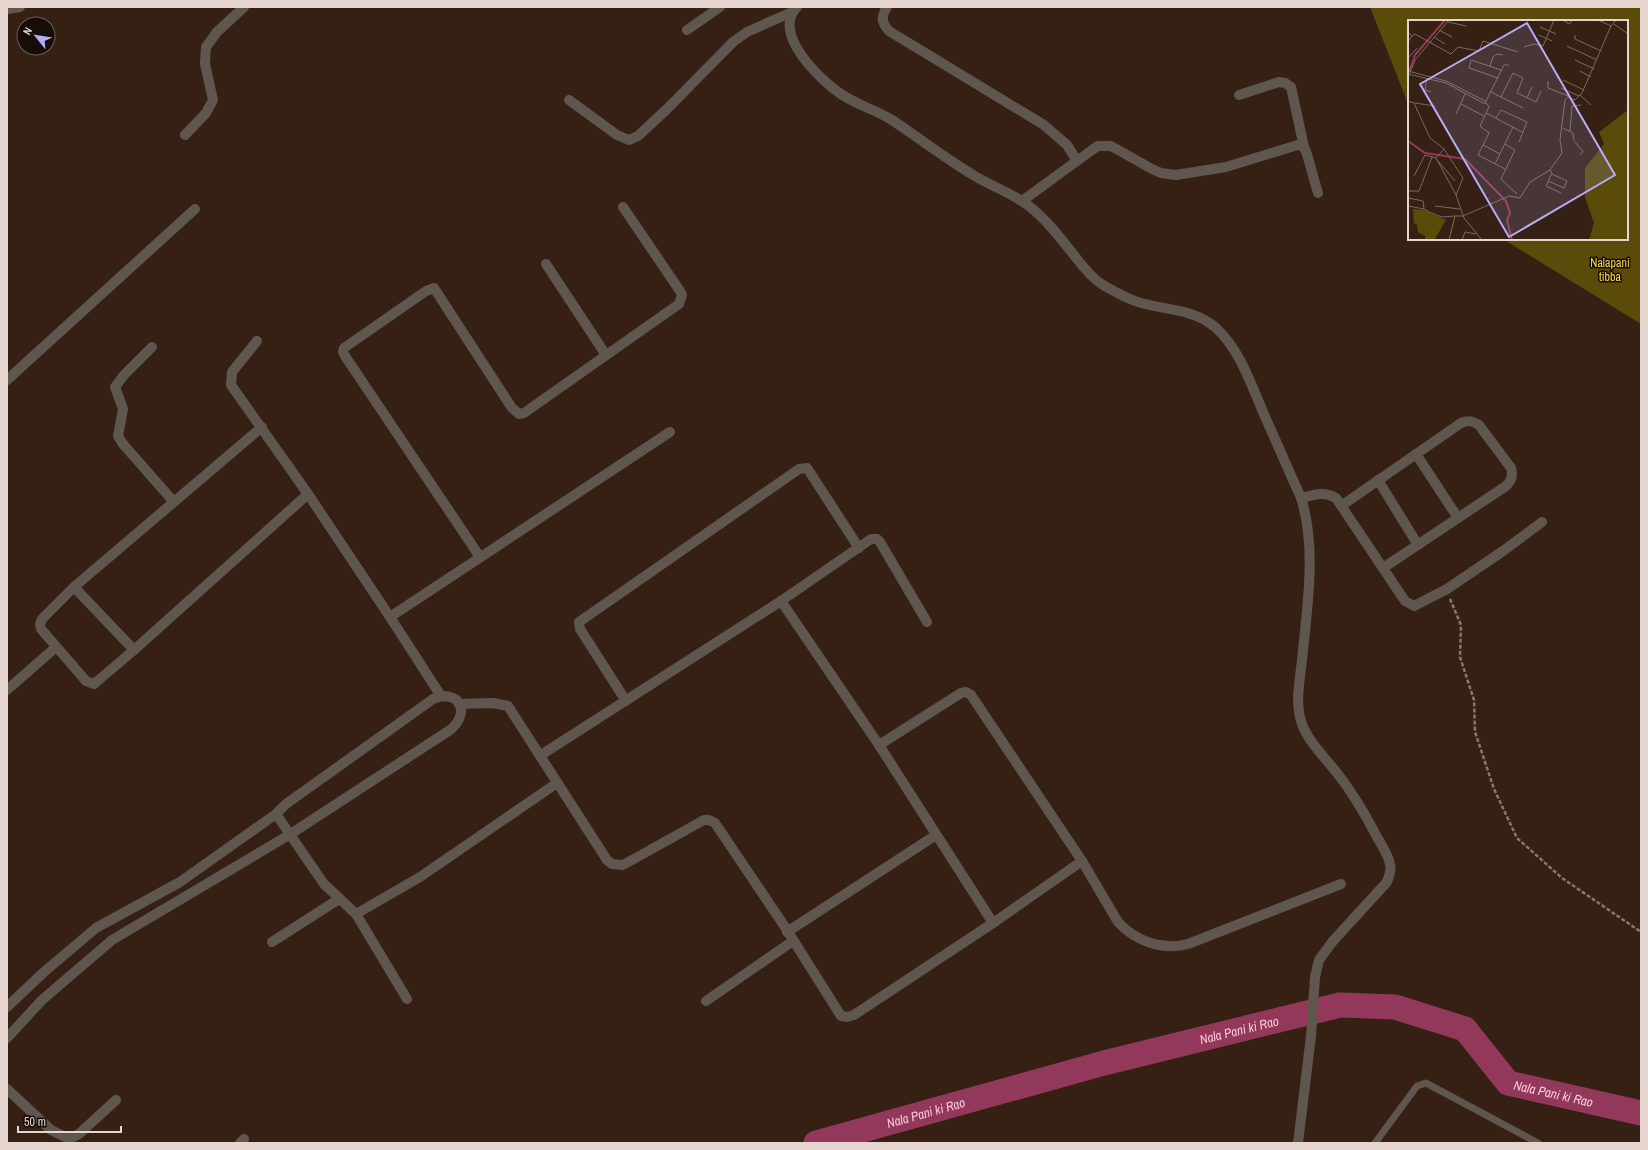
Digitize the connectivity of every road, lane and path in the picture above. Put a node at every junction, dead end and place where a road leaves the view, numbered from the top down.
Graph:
1 (20, 7) edge
2 (244, 7) edge
3 (720, 7) edge
4 (887, 7) edge
5 (7, 10) edge
6 (794, 10) edge
7 (687, 30) dead end
8 (1239, 95) dead end
9 (569, 100) dead end
10 (185, 135) dead end
11 (1304, 147) junction
12 (1077, 161) junction
13 (1318, 193) dead end
14 (1022, 201) junction
15 (623, 207) dead end
16 (195, 209) dead end
17 (546, 264) dead end
18 (257, 341) dead end
19 (152, 347) dead end
20 (606, 355) junction
21 (7, 380) edge
22 (262, 427) junction
23 (670, 432) dead end
24 (1416, 454) junction
25 (1378, 480) junction
26 (308, 494) junction
27 (1302, 498) junction
28 (173, 501) junction
29 (1341, 506) junction
30 (1458, 518) junction
31 (1542, 522) dead end
32 (1418, 545) junction
33 (859, 548) junction
34 (480, 557) junction
35 (1383, 568) junction
36 (74, 587) junction
37 (1447, 589) junction
38 (780, 601) junction
39 (390, 617) junction
40 (927, 622) dead end
41 (56, 647) junction
42 (134, 650) junction
43 (7, 690) edge
44 (440, 696) junction
45 (626, 701) junction
46 (459, 704) junction
47 (879, 745) junction
48 (541, 755) junction
49 (557, 783) junction
50 (276, 814) junction
51 (288, 835) junction
52 (936, 835) junction
53 (1082, 861) junction
54 (1341, 884) dead end
55 (338, 899) junction
56 (356, 914) junction
57 (993, 923) junction
58 (787, 932) junction
59 (1641, 932) edge
60 (793, 941) junction
61 (272, 942) dead end
62 (406, 999) dead end
63 (706, 1001) dead end
64 (7, 1007) edge
65 (7, 1038) edge
66 (7, 1089) edge
67 (116, 1100) dead end
68 (1298, 1143) edge
69 (1375, 1143) edge
70 (1538, 1143) edge

1 - 5 street
2 - 10 street
3 - 7 street
4 - 12 street
6 - 9 street
6 - 14 street
8 - 11 street
11 - 12 street
11 - 13 street
12 - 14 street
14 - 27 street
15 - 20 street
16 - 21 street
17 - 20 street
18 - 22 street
19 - 28 street
20 - 34 street
22 - 26 street
22 - 28 street
23 - 34 street
24 - 25 street
24 - 30 street
24 - 30 street
25 - 29 street
25 - 32 street
26 - 39 street
26 - 42 street
27 - 29 street
27 - 68 street
28 - 36 street
29 - 35 street
30 - 32 street
31 - 37 street
32 - 35 street
33 - 38 street
33 - 40 street
33 - 45 street
34 - 39 street
35 - 37 street
36 - 41 street
36 - 42 street
37 - 59 path
38 - 45 street
38 - 47 street
39 - 44 street
41 - 42 street
41 - 43 street
44 - 46 street
44 - 50 street
45 - 48 street
46 - 48 street
46 - 51 street
47 - 52 street
47 - 53 street
48 - 49 street
49 - 56 street
49 - 58 street
50 - 51 street
50 - 64 street
51 - 55 street
51 - 65 street
52 - 57 street
52 - 58 street
53 - 54 street
53 - 57 street
55 - 56 street
55 - 61 street
56 - 62 street
57 - 60 street
58 - 60 street
60 - 63 street
66 - 67 street
69 - 70 lane

